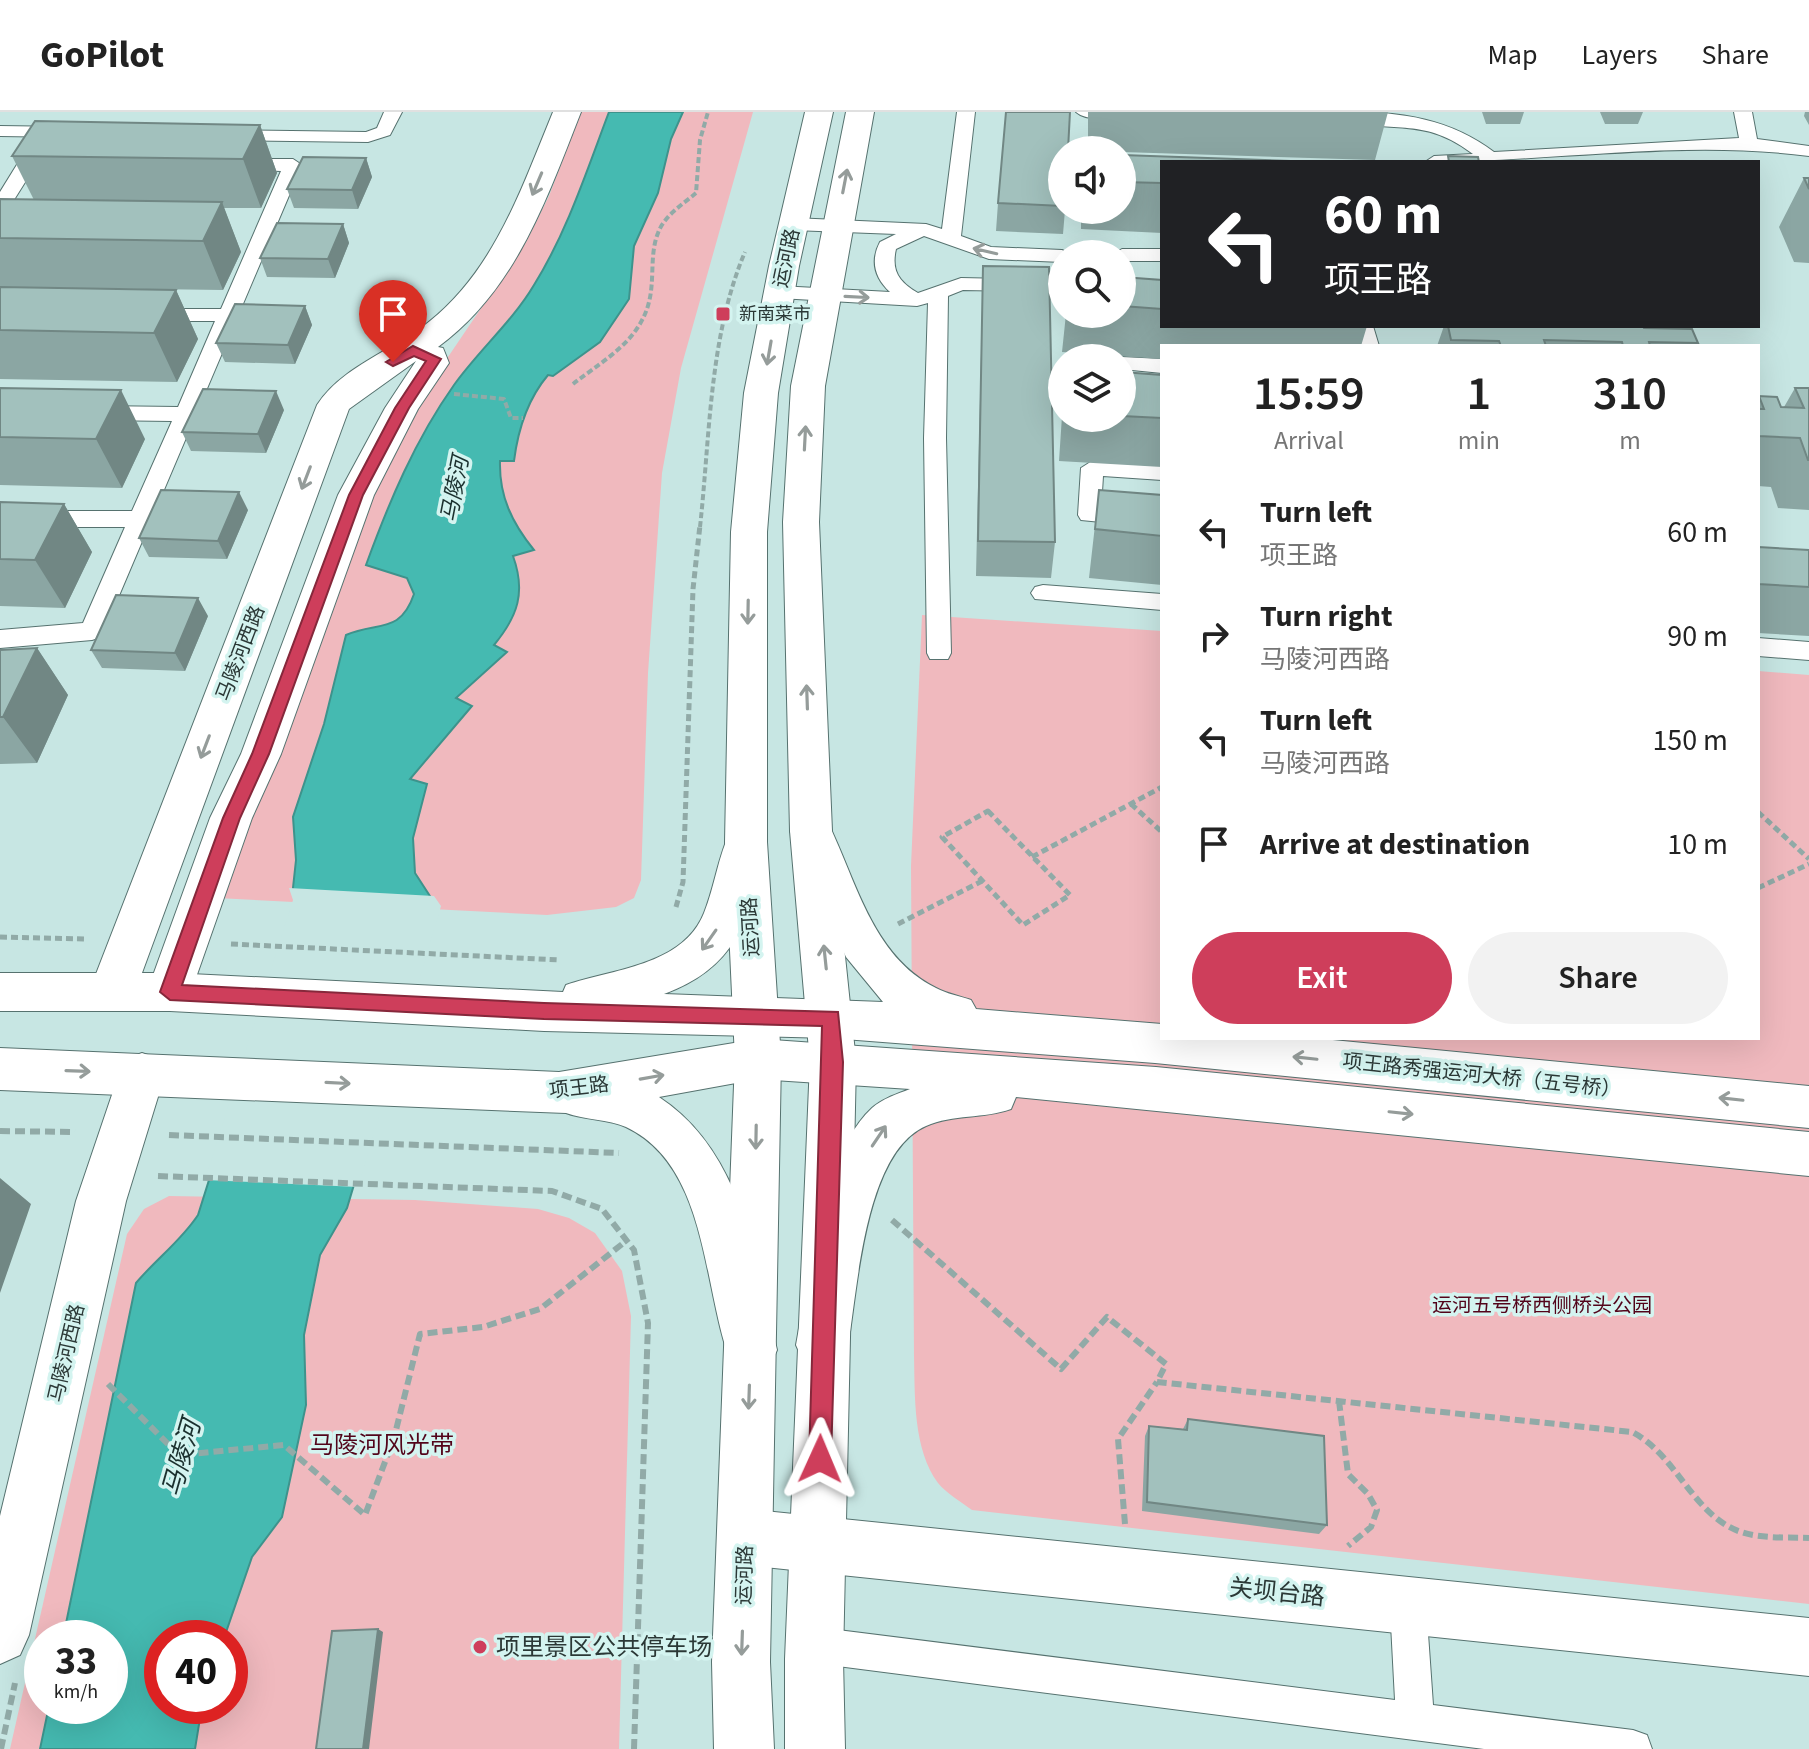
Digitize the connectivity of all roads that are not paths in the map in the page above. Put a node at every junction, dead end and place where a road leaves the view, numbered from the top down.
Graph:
1 (393, 112) edge
2 (567, 112) edge
3 (819, 112) edge
4 (860, 112) edge
5 (966, 112) edge
6 (1085, 112) edge
7 (1115, 112) edge
8 (1743, 112) edge
9 (1354, 114) edge
10 (1325, 116) dead end
11 (0, 131) edge
12 (80, 133) edge
13 (208, 134) edge
14 (1749, 143) junction
15 (1809, 151) edge
16 (1488, 156) junction
17 (1452, 160) edge
18 (75, 163) edge
19 (215, 165) edge
20 (0, 207) edge
21 (793, 224) junction
22 (836, 226) junction
23 (926, 230) junction
24 (951, 239) junction
25 (1048, 255) edge
26 (1136, 255) edge
27 (1160, 255) edge
28 (1048, 285) edge
29 (779, 292) junction
30 (823, 295) junction
31 (928, 298) junction
32 (122, 315) edge
33 (228, 315) junction
34 (413, 350) junction
35 (1136, 364) edge
36 (1160, 366) edge
37 (77, 412) edge
38 (185, 414) junction
39 (1160, 473) edge
40 (0, 519) edge
41 (140, 519) junction
42 (1160, 520) edge
43 (1043, 593) dead end
44 (1160, 602) edge
45 (0, 639) edge
46 (1760, 647) edge
47 (1809, 651) edge
48 (939, 653) dead end
49 (811, 831) junction
50 (746, 842) junction
51 (0, 992) edge
52 (112, 992) junction
53 (170, 992) junction
54 (544, 1011) junction
55 (756, 1036) junction
56 (832, 1040) junction
57 (1137, 1064) junction
58 (0, 1069) edge
59 (142, 1074) junction
60 (559, 1093) junction
61 (1809, 1107) edge
62 (1809, 1154) edge
63 (822, 1345) junction
64 (751, 1350) junction
65 (745, 1537) junction
66 (818, 1544) junction
67 (1408, 1605) junction
68 (814, 1645) junction
69 (1809, 1647) edge
70 (9, 1653) edge
71 (1415, 1721) junction
72 (744, 1749) edge
73 (815, 1749) edge
74 (1633, 1749) edge

1 - 13 lane
2 -> 34 street, 马陵河西路
3 - 21 street, 运河路
22 -> 4 street
5 - 24 lane
6 - 7 lane
8 - 14 lane
9 - 10 lane
9 - 16 lane
11 - 12 lane
14 - 15 lane
14 - 16 lane
16 - 17 lane
18 - 20 lane
19 - 33 lane
21 - 22 lane
21 - 29 street, 运河路
22 - 23 lane
22 - 30 street
23 - 24 lane
23 - 31 lane
25 -> 24 lane
26 - 27 lane
28 - 31 lane
29 - 30 lane
29 -> 50 street, 运河路
30 -> 31 lane
49 -> 30 street
31 - 48 lane
32 - 33 lane
33 - 38 lane
34 -> 52 street, 马陵河西路
34 - 53 street
35 - 36 lane
37 - 38 lane
38 - 41 lane
39 - 42 lane
40 - 41 lane
41 - 45 lane
43 - 44 lane
46 - 47 lane
56 -> 49 street
49 - 57 street
50 -> 54 street
50 - 55 street, 运河路
51 - 52 street, 项王路
52 - 53 street, 项王路
53 - 54 street, 项王路
54 - 55 street, 项王路
55 - 56 street, 项王路
60 -> 55 street, 项王路
55 -> 64 street, 运河路
56 - 57 street, 项王路
56 - 63 street
61 -> 57 street, 项王路秀强运河大桥（五号桥）
57 -> 62 street
63 -> 57 street
58 -> 59 street, 项王路
59 -> 60 street, 项王路
59 - 70 street, 马陵河西路
60 - 64 street
63 - 66 street
64 -> 65 street, 运河路
65 - 66 street, 关坝台路
65 -> 72 street, 运河路
66 - 67 street, 关坝台路
66 - 68 street
67 - 69 street, 关坝台路
67 - 71 lane
68 - 71 lane
68 - 73 street
71 - 74 lane

